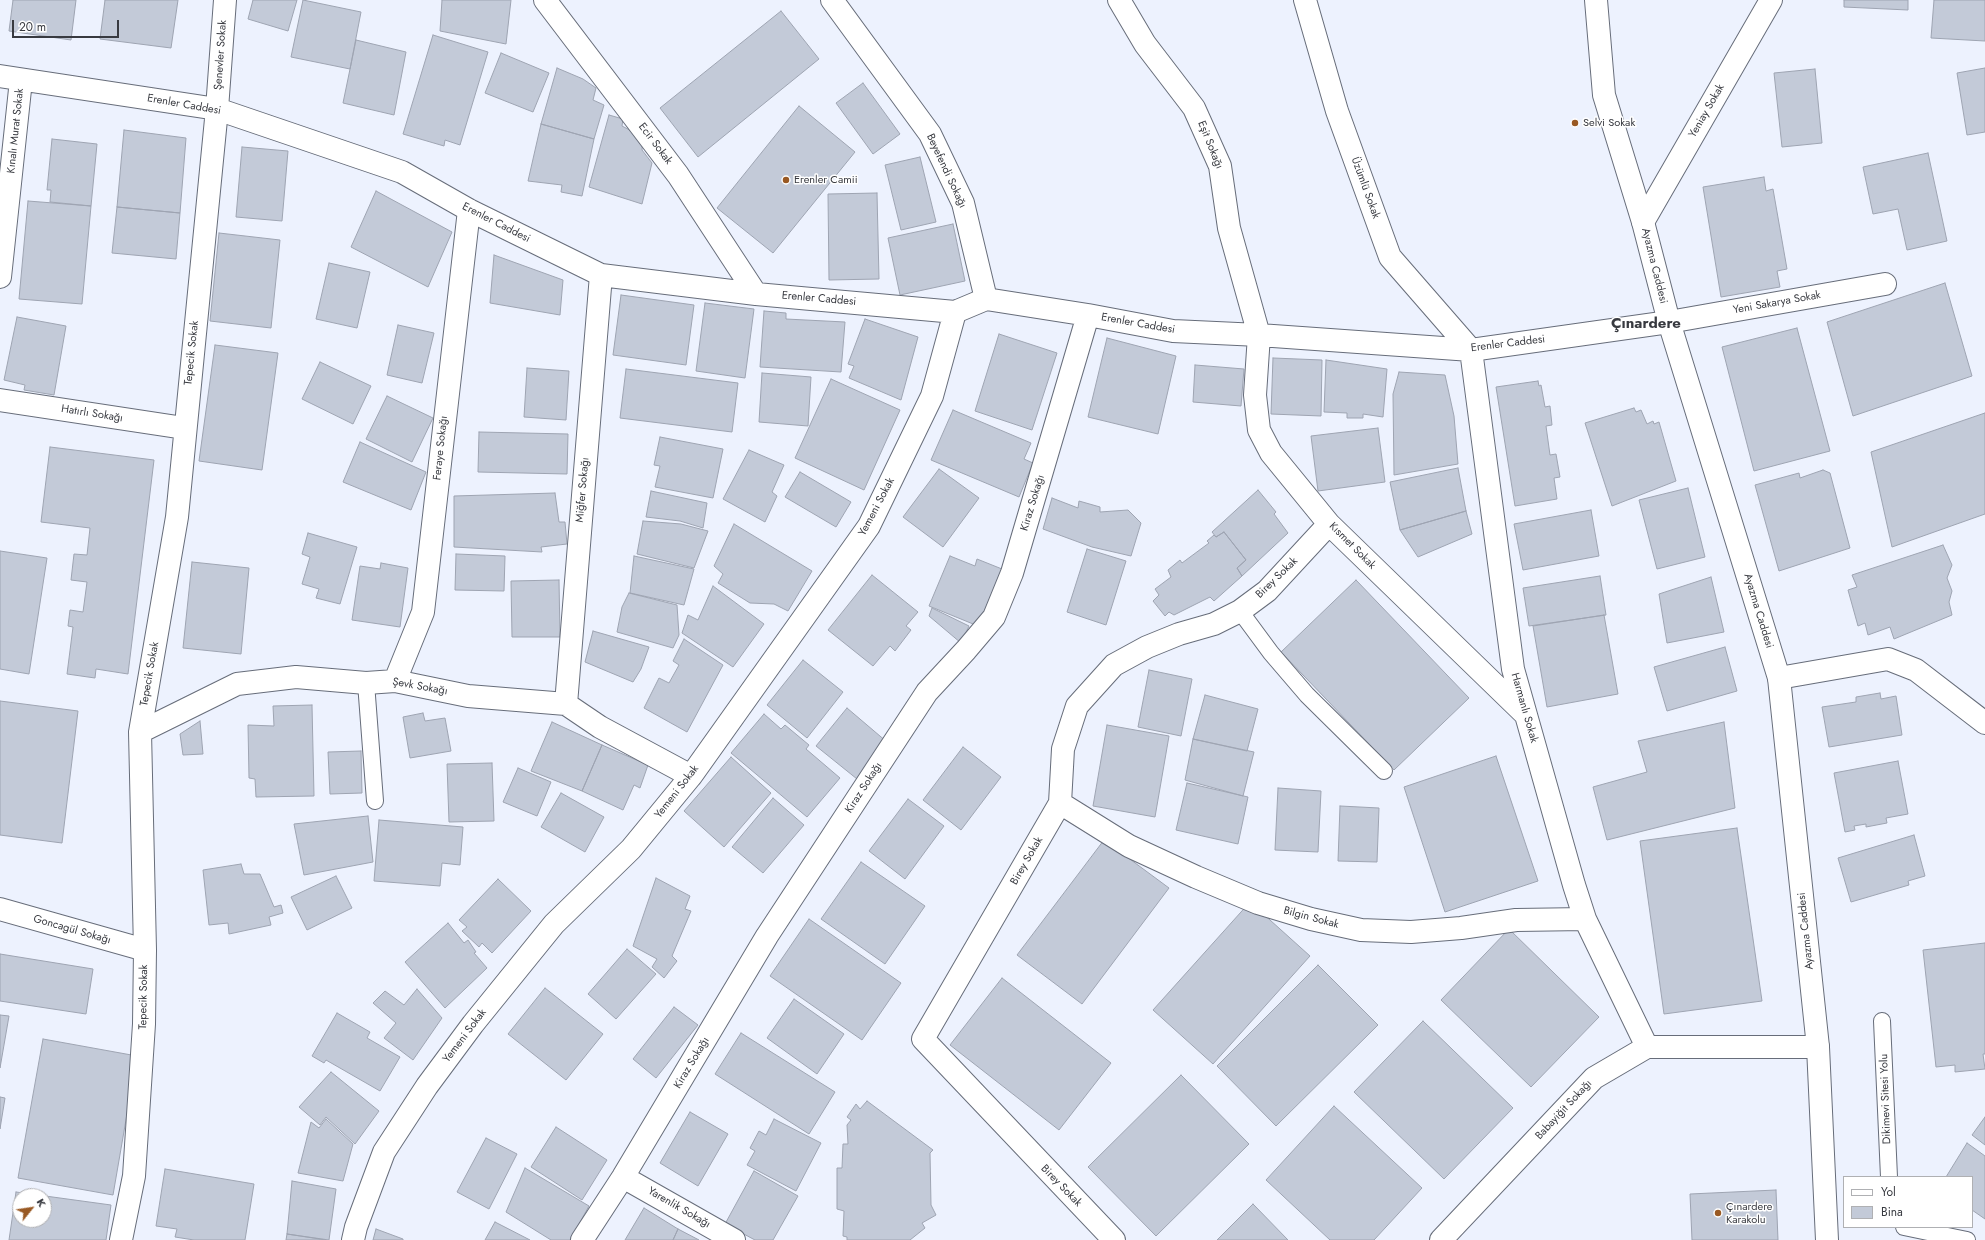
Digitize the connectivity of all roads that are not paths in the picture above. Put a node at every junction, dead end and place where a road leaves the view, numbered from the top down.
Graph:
1 (225, 0) edge
2 (545, 0) edge
3 (832, 0) edge
4 (1119, 0) edge
5 (1305, 0) edge
6 (1596, 0) edge
7 (1771, 0) edge
8 (10, 78) edge
9 (217, 109) junction
10 (469, 210) junction
11 (1643, 222) junction
12 (601, 275) junction
13 (0, 277) edge
14 (1885, 284) dead end
15 (756, 294) junction
16 (986, 299) junction
17 (955, 312) junction
18 (1088, 315) junction
19 (1668, 322) junction
20 (1260, 335) junction
21 (1471, 350) junction
22 (0, 400) edge
23 (184, 428) junction
24 (1329, 524) junction
25 (1240, 611) junction
26 (1779, 678) junction
27 (395, 681) junction
28 (366, 683) junction
29 (566, 704) junction
30 (1527, 717) junction
31 (1985, 723) edge
32 (140, 732) junction
33 (1384, 772) dead end
34 (691, 776) junction
35 (375, 801) dead end
36 (1060, 804) junction
37 (0, 910) edge
38 (1585, 919) junction
39 (145, 950) junction
40 (1882, 1021) dead end
41 (1647, 1047) junction
42 (1818, 1047) junction
43 (1889, 1176) edge
44 (623, 1177) junction
45 (1909, 1228) edge
46 (121, 1240) edge
47 (353, 1240) edge
48 (582, 1240) edge
49 (734, 1240) edge
50 (1114, 1240) edge
51 (1441, 1240) edge
52 (1826, 1240) edge
53 (1967, 1240) edge

1 - 9 street, Şenevler Sokak
2 - 15 street, Ecir Sokak
3 - 16 street, Beyefendi Sokağı
4 - 20 street, Eşit Sokağı
5 - 21 street, Üzümlü Sokak
6 - 11 street, Ayazma Caddesi
7 - 11 street, Yeniay Sokak
8 - 9 street, Erenler Caddesi
8 - 13 street, Kınalı Murat Sokak
9 - 10 street, Erenler Caddesi
9 - 23 street, Tepecik Sokak
10 - 12 street, Erenler Caddesi
10 - 27 street, Feraye Sokağı
11 - 19 street, Ayazma Caddesi
12 - 15 street, Erenler Caddesi
12 - 29 street, Miğfer Sokağı
14 - 19 street, Yeni Sakarya Sokak
15 - 17 street, Erenler Caddesi
16 - 17 street, Erenler Caddesi
16 - 18 street, Erenler Caddesi
17 - 34 street, Yemeni Sokak
18 - 20 street, Erenler Caddesi
18 - 44 street, Kiraz Sokağı
19 - 21 street, Erenler Caddesi
19 - 26 street, Ayazma Caddesi
20 - 21 street, Erenler Caddesi
20 - 24 street, Kısmet Sokak
21 - 30 street, Harmanlı Sokak
22 - 23 street, Hatırlı Sokağı
23 - 32 street, Tepecik Sokak
24 - 25 street, Birey Sokak
24 - 30 street, Kısmet Sokak
25 - 33 lane
25 - 36 street, Birey Sokak
26 - 31 street
26 - 42 street, Ayazma Caddesi
27 - 28 street, Şevk Sokağı
27 - 29 street, Şevk Sokağı
28 - 32 street, Şevk Sokağı
28 - 35 lane
29 - 34 street, Şevk Sokağı
30 - 38 street, Harmanlı Sokak
32 - 39 street, Tepecik Sokak
34 - 47 street, Yemeni Sokak
36 - 38 street, Bilgin Sokak
36 - 50 street, Birey Sokak
37 - 39 street, Goncagül Sokağı
38 - 41 street, Harmanlı Sokak
39 - 46 street, Tepecik Sokak
40 - 43 lane, Dikimevi Sitesi Yolu
41 - 42 street
41 - 51 street, Babayiğit Sokağı
42 - 52 street, Ayazma Caddesi
44 - 48 street, Kiraz Sokağı
44 - 49 street, Yarenlik Sokağı
45 - 53 lane

